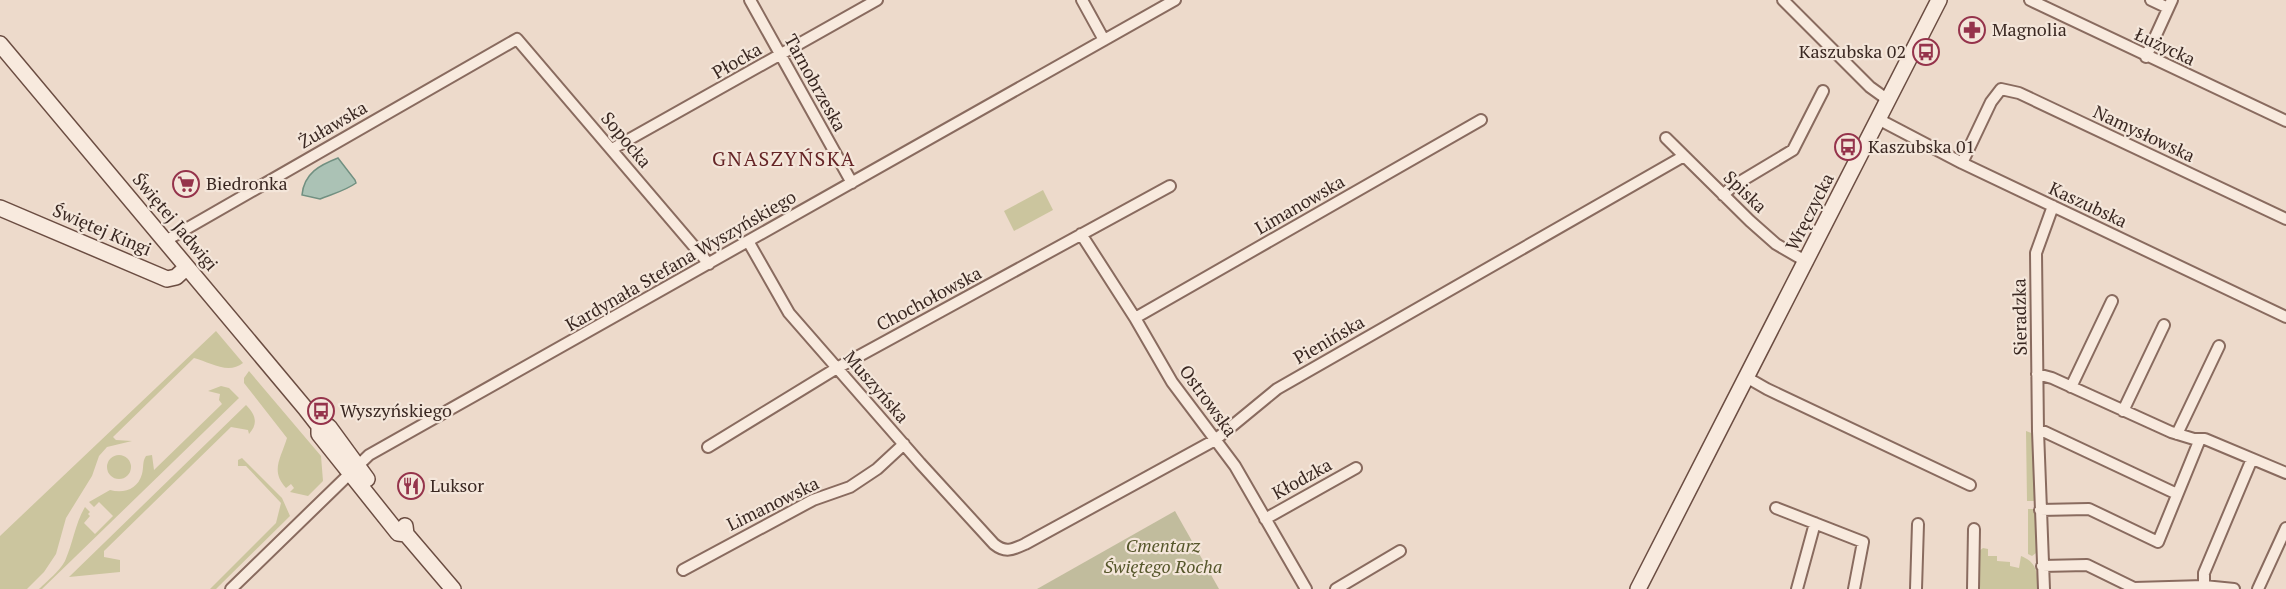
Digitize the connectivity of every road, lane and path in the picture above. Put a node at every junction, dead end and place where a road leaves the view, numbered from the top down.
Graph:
1 (750, 0) edge
2 (877, 0) edge
3 (1082, 0) edge
4 (1175, 0) edge
5 (1783, 0) edge
6 (1939, 0) edge
7 (2030, 0) edge
8 (2151, 0) edge
9 (863, 3) edge
10 (2170, 4) edge
11 (517, 39) joint
12 (1104, 40) junction
13 (0, 44) edge
14 (780, 55) junction
15 (2146, 57) junction
16 (1823, 91) dead end
17 (1888, 100) junction
18 (1481, 120) dead end
19 (1878, 120) junction
20 (2286, 121) edge
21 (1666, 138) dead end
22 (612, 149) junction
23 (1684, 156) junction
24 (1962, 163) junction
25 (852, 183) junction
26 (1170, 186) dead end
27 (1723, 195) junction
28 (2053, 206) junction
29 (0, 208) edge
30 (2286, 219) edge
31 (1081, 234) junction
32 (165, 241) junction
33 (748, 241) junction
34 (1807, 262) junction
35 (709, 264) junction
36 (188, 267) junction
37 (2112, 301) dead end
38 (2286, 317) edge
39 (1135, 318) junction
40 (2164, 325) dead end
41 (2219, 346) dead end
42 (837, 369) junction
43 (2037, 374) junction
44 (1746, 377) junction
45 (2071, 387) junction
46 (2123, 411) junction
47 (2038, 431) junction
48 (2177, 434) junction
49 (2200, 439) junction
50 (1215, 440) junction
51 (904, 444) junction
52 (708, 447) dead end
53 (2252, 459) junction
54 (1356, 468) dead end
55 (353, 469) junction
56 (2286, 473) edge
57 (1970, 485) dead end
58 (2177, 494) junction
59 (1776, 508) dead end
60 (2040, 510) junction
61 (1266, 519) junction
62 (1815, 523) junction
63 (1918, 524) dead end
64 (1974, 529) dead end
65 (2285, 531) edge
66 (994, 544) joint
67 (1400, 551) dead end
68 (2042, 566) junction
69 (683, 570) dead end
70 (2204, 586) junction
71 (231, 589) edge
72 (453, 589) edge
73 (1306, 589) edge
74 (1336, 589) edge
75 (1638, 589) edge
76 (1797, 589) edge
77 (1854, 589) edge
78 (1916, 589) edge
79 (1973, 589) edge
80 (2044, 589) edge
81 (2234, 589) edge
82 (2258, 589) edge

1 - 14 street, Tarnobrzeska
2 - 9 street, Płocka
3 - 12 street
4 - 12 street, Kardynała Stefana Wyszyńskiego
5 - 17 street
6 - 17 main road, Wręczycka
7 - 15 street, Łużycka
8 - 10 street
9 - 14 street, Płocka
10 - 15 street
11 - 22 street, Sopocka
11 - 32 street, Żuławska
12 - 25 street, Kardynała Stefana Wyszyńskiego
13 - 32 main road, Świętej Jadwigi
14 - 22 street, Płocka
14 - 25 street, Tarnobrzeska
15 - 20 street, Łużycka
16 - 27 street
17 - 19 main road, Wręczycka
18 - 39 street, Limanowska
19 - 24 street, Kaszubska
19 - 34 main road, Wręczycka
21 - 23 street, Spiska
22 - 35 street, Sopocka
23 - 27 street, Spiska
23 - 50 street, Pienińska
24 - 28 street, Kaszubska
24 - 30 street, Namysłowska
25 - 33 street, Kardynała Stefana Wyszyńskiego
26 - 31 street, Chochołowska
27 - 34 street, Spiska
28 - 38 street, Kaszubska
28 - 43 street, Sieradzka
29 - 36 main road, Świętej Kingi
31 - 39 street, Ostrowska
31 - 42 street, Chochołowska
32 - 36 main road, Świętej Jadwigi
33 - 35 street, Kardynała Stefana Wyszyńskiego
33 - 42 street, Muszyńska
34 - 44 main road, Wręczycka
35 - 55 street, Kardynała Stefana Wyszyńskiego
36 - 55 main road, Świętej Jadwigi
37 - 45 street
39 - 50 street, Ostrowska
40 - 46 street
41 - 48 street
42 - 51 street, Muszyńska
42 - 52 street, Chochołowska
43 - 45 street
43 - 47 street, Sieradzka
44 - 57 street
44 - 75 main road, Wręczycka
45 - 46 street
46 - 48 street
47 - 58 street
47 - 60 street, Sieradzka
48 - 49 street
49 - 53 street
49 - 58 street
50 - 61 street, Ostrowska
50 - 66 street, Pienińska
51 - 66 street, Muszyńska
51 - 69 street, Limanowska
53 - 56 street
53 - 70 street
54 - 61 street, Kłodzka
55 - 71 street, Kardynała Stefana Wyszyńskiego
55 - 72 main road, Świętej Jadwigi
58 - 60 street
59 - 62 street
60 - 68 street, Sieradzka
61 - 73 street, Ostrowska
62 - 76 street
62 - 77 street
63 - 78 street
64 - 79 street
65 - 82 street
67 - 74 street
68 - 70 street
68 - 80 street, Sieradzka
70 - 81 street

